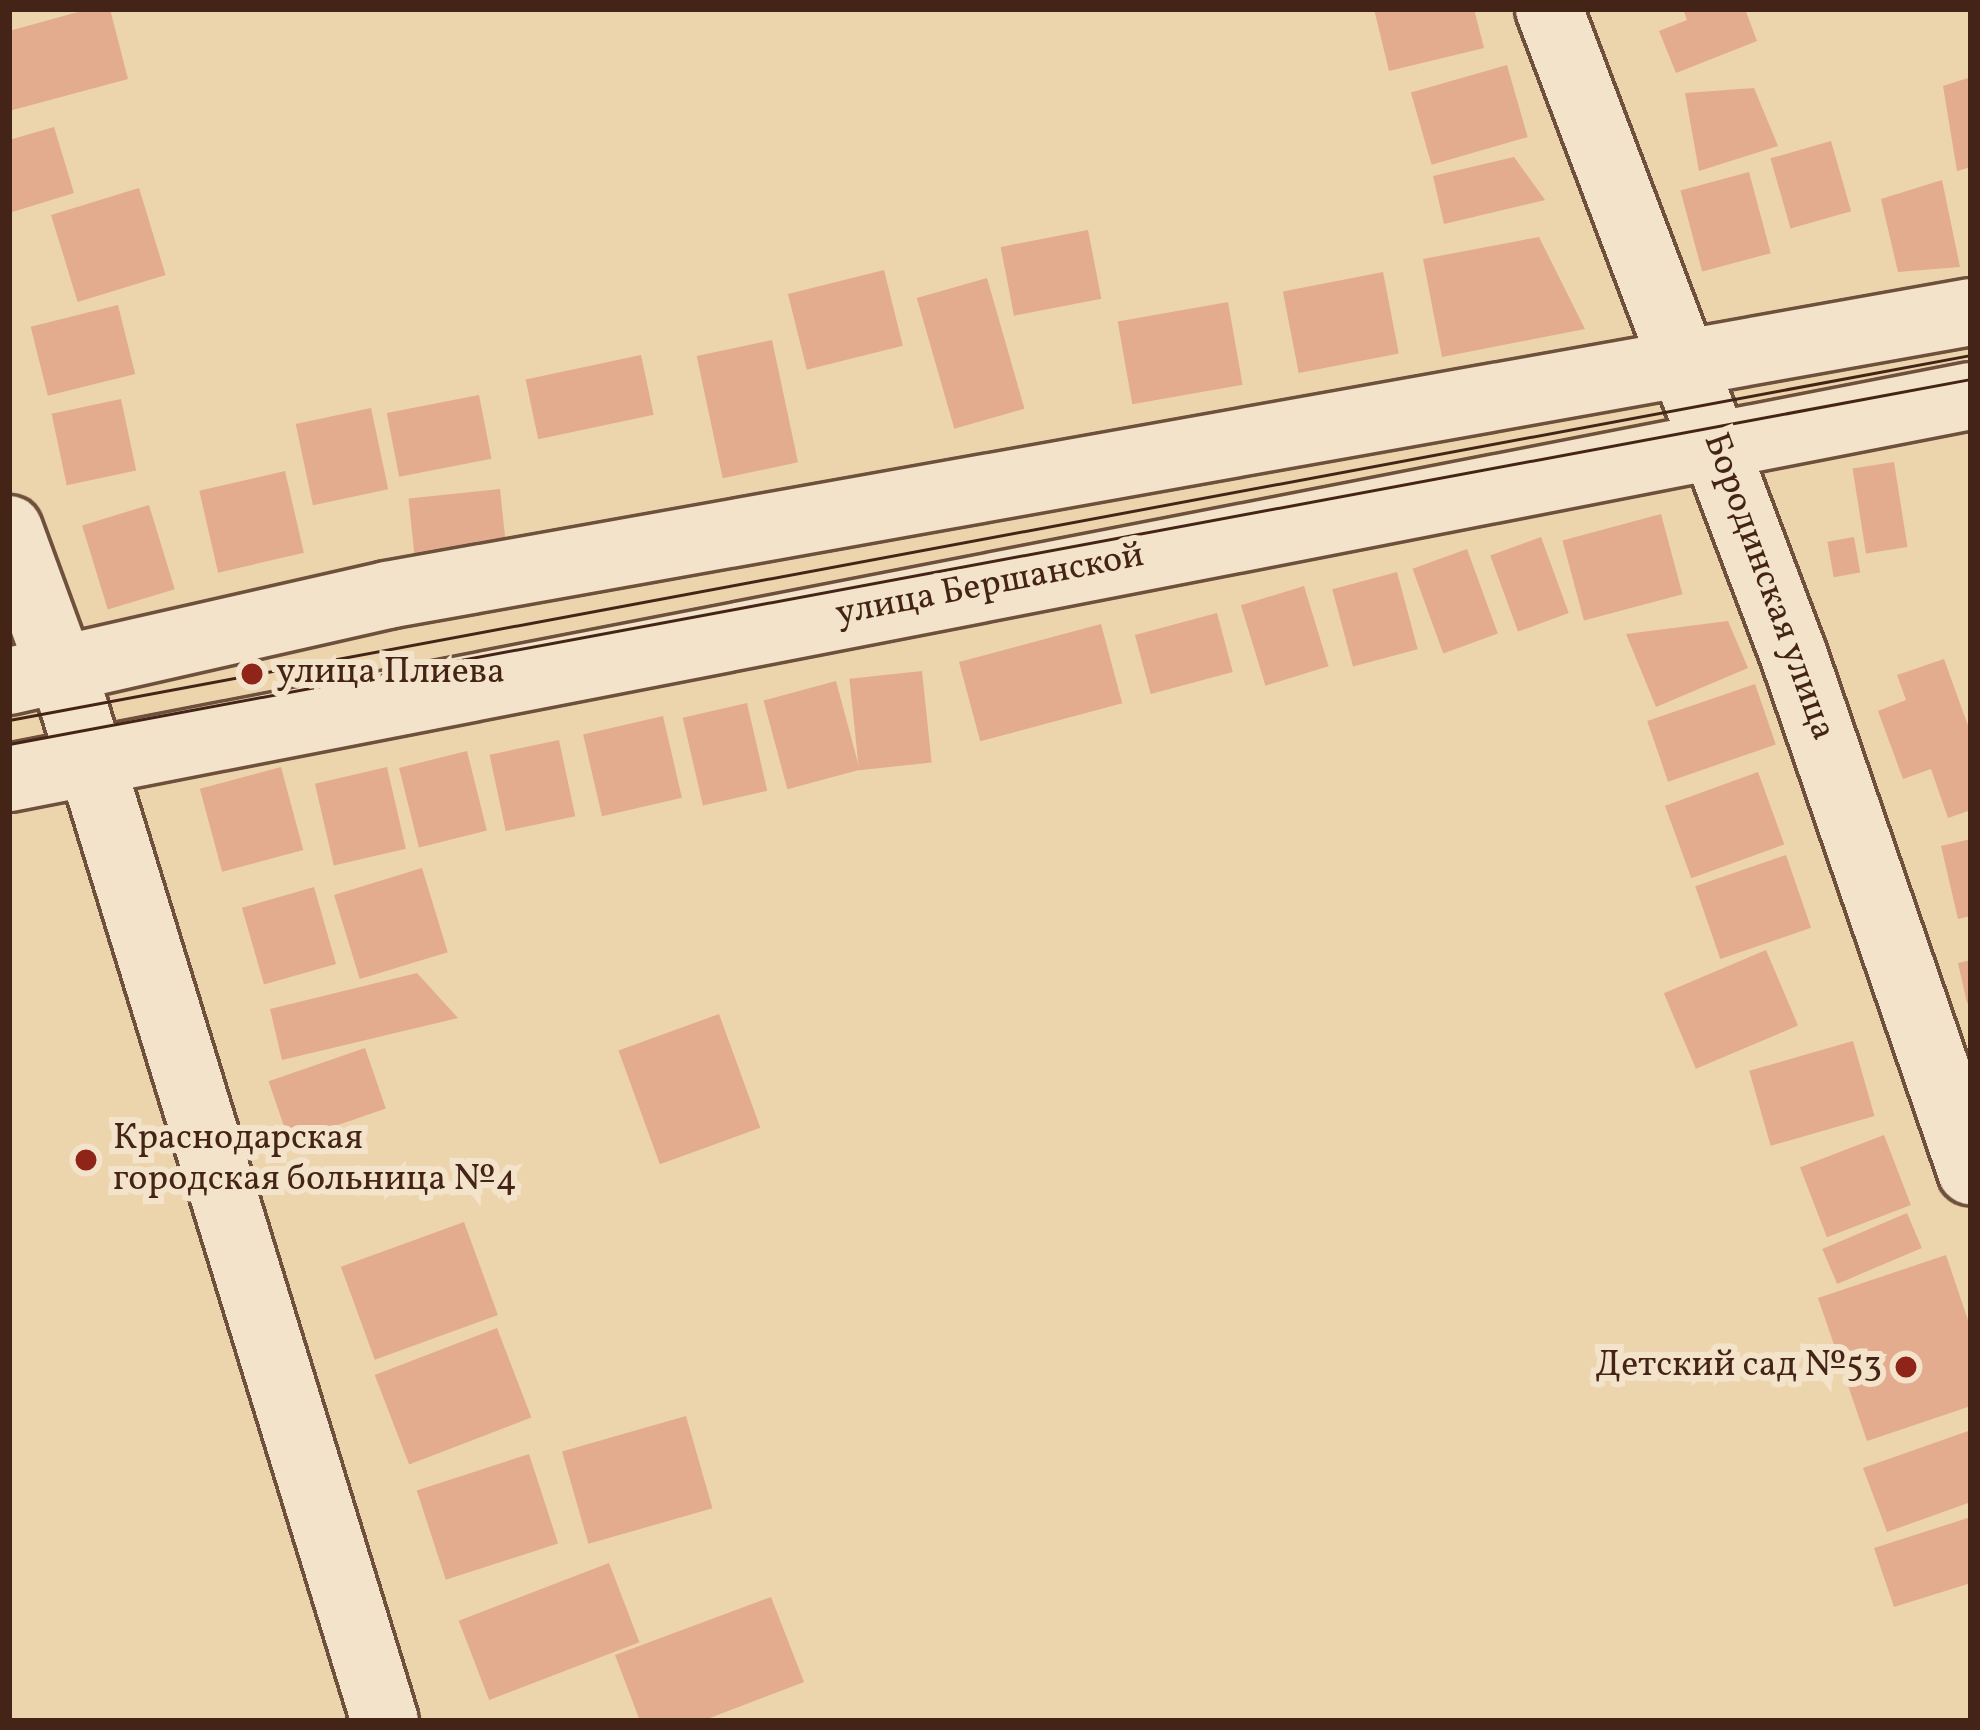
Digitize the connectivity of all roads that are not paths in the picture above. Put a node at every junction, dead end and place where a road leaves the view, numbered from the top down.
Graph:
1 (1550, 9) edge
2 (1971, 311) edge
3 (1686, 364) junction
4 (1971, 396) edge
5 (1717, 446) junction
6 (9, 529) edge
7 (34, 676) edge
8 (89, 764) junction
9 (9, 778) edge
10 (1946, 1018) edge
11 (1971, 1171) edge
12 (385, 1721) edge

1 - 3 street, Бородинская улица
2 - 3 street
3 - 5 street, Бородинская улица
3 - 7 street
4 - 5 street, улица Бершанской
5 - 8 street, улица Бершанской
5 - 10 street, Бородинская улица
6 - 7 street
7 - 8 street
8 - 9 street, улица Бершанской
8 - 12 street
10 - 11 street, Бородинская улица

